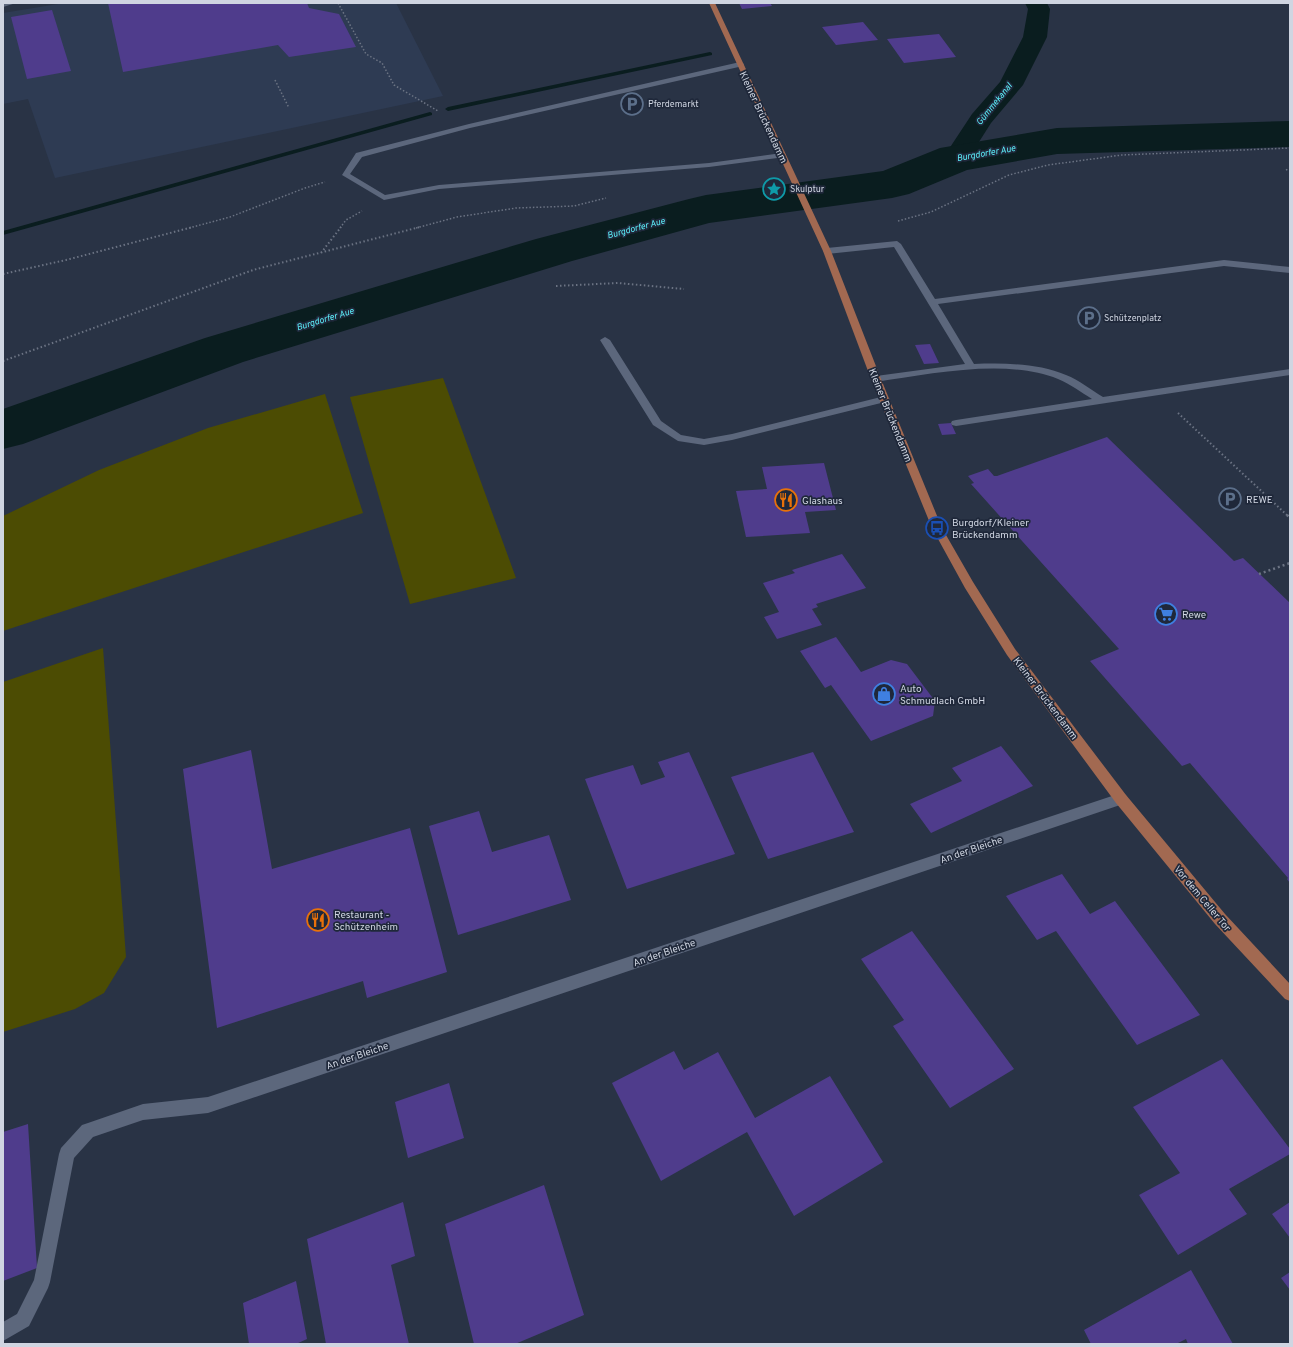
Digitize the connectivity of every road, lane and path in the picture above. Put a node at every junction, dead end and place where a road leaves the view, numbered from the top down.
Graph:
1 (13, 3) edge
2 (338, 3) edge
3 (712, 3) edge
4 (3, 5) edge
5 (740, 64) junction
6 (275, 80) dead end
7 (289, 108) dead end
8 (469, 126) junction
9 (1290, 148) edge
10 (782, 155) junction
11 (1290, 168) edge
12 (1286, 170) dead end
13 (346, 175) junction
14 (612, 196) dead end
15 (384, 198) junction
16 (895, 221) dead end
17 (827, 251) junction
18 (321, 252) junction
19 (1290, 270) edge
20 (3, 274) edge
21 (556, 286) dead end
22 (684, 289) dead end
23 (931, 302) junction
24 (605, 340) dead end
25 (3, 360) edge
26 (971, 367) junction
27 (1290, 372) edge
28 (876, 379) junction
29 (1157, 392) junction
30 (885, 399) junction
31 (1102, 400) junction
32 (956, 423) dead end
33 (1290, 518) edge
34 (1290, 562) edge
35 (1259, 574) dead end
36 (1121, 799) junction
37 (1290, 994) edge
38 (3, 1332) edge

1 - 4 street
2 - 8 path
3 - 5 main road, Kleiner Brückendamm
5 - 8 street
5 - 10 main road, Kleiner Brückendamm
6 - 7 path
8 - 13 street
9 - 16 path
10 - 15 street
10 - 17 main road, Kleiner Brückendamm
11 - 12 path
13 - 15 street
13 - 20 path
14 - 18 path
15 - 18 path
17 - 23 street
17 - 28 main road, Kleiner Brückendamm
18 - 25 path
19 - 23 street
21 - 22 path
23 - 26 street
24 - 30 street
26 - 28 street
26 - 31 street
27 - 29 street
28 - 30 main road, Kleiner Brückendamm
29 - 31 street
29 - 33 path
30 - 36 main road, Kleiner Brückendamm
31 - 32 street
34 - 35 path
36 - 37 main road, Vor dem Celler Tor
36 - 38 street, An der Bleiche

